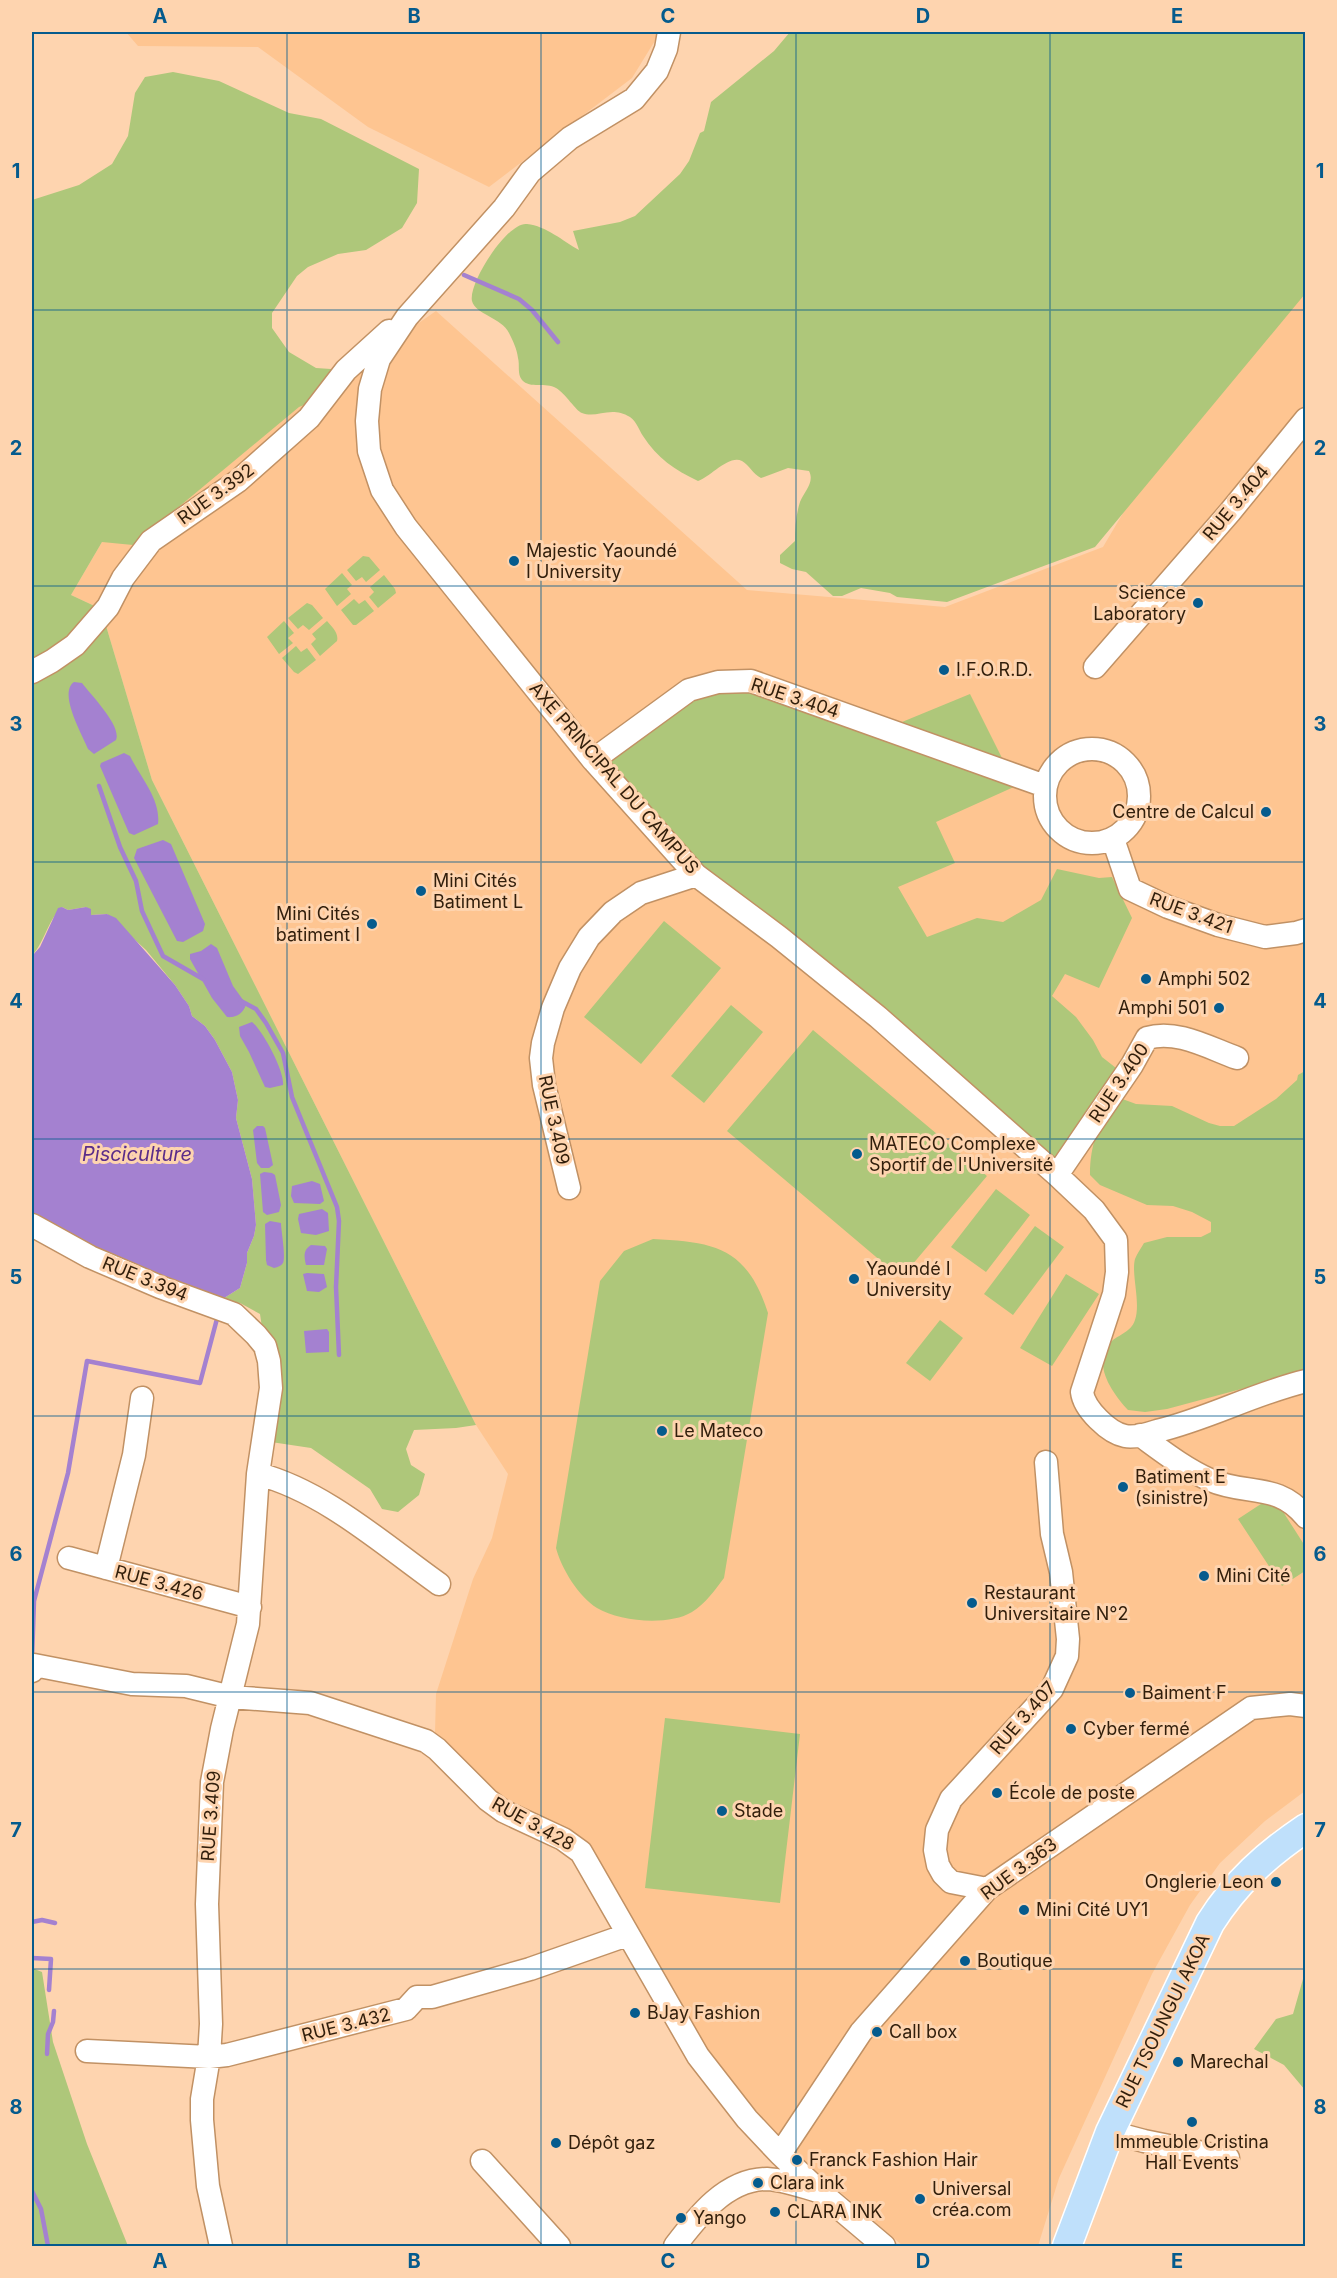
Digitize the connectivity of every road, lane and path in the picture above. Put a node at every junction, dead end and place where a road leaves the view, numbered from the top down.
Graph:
1 (669, 32) edge
2 (407, 317) junction
3 (1305, 419) edge
4 (1095, 667) dead end
5 (32, 672) edge
6 (593, 760) junction
7 (1046, 786) junction
8 (1113, 839) junction
9 (696, 875) junction
10 (1305, 930) edge
11 (1237, 1058) dead end
12 (1057, 1175) junction
13 (569, 1188) dead end
14 (32, 1224) edge
15 (1305, 1381) edge
16 (271, 1388) joint
17 (142, 1398) dead end
18 (1140, 1436) junction
19 (1046, 1462) dead end
20 (258, 1474) junction
21 (1305, 1517) edge
22 (69, 1558) dead end
23 (106, 1568) junction
24 (439, 1584) dead end
25 (250, 1607) junction
26 (32, 1671) edge
27 (231, 1697) junction
28 (1305, 1706) edge
29 (1305, 1828) edge
30 (987, 1889) junction
31 (627, 1935) junction
32 (87, 2051) dead end
33 (210, 2057) junction
34 (1110, 2132) junction
35 (780, 2154) junction
36 (1228, 2158) dead end
37 (482, 2161) dead end
38 (819, 2191) junction
39 (221, 2247) edge
40 (559, 2247) edge
41 (675, 2247) edge
42 (884, 2247) edge
43 (1067, 2247) edge

1 - 2 street, AXE PRINCIPAL DU CAMPUS
2 - 5 street, RUE 3.392
2 - 6 street, AXE PRINCIPAL DU CAMPUS
3 - 4 street, RUE 3.404
6 - 7 street, RUE 3.404
6 - 9 street, AXE PRINCIPAL DU CAMPUS
7 - 8 street
7 - 8 street
8 - 10 street, RUE 3.421
9 - 12 street, AXE PRINCIPAL DU CAMPUS
9 - 13 street, RUE 3.409
11 - 12 street, RUE 3.400
12 - 18 street, AXE PRINCIPAL DU CAMPUS
14 - 16 street, RUE 3.394
15 - 18 street, AXE PRINCIPAL DU CAMPUS
16 - 20 street, RUE 3.409
17 - 23 street
18 - 21 street
19 - 30 street, RUE 3.407
20 - 24 street
20 - 25 street, RUE 3.409
22 - 23 street, RUE 3.426
23 - 25 street, RUE 3.426
25 - 27 street, RUE 3.409
26 - 27 street, RUE 3.428
27 - 31 street, RUE 3.428
27 - 33 street, RUE 3.409
28 - 30 street, RUE 3.363
29 - 34 main road, RUE TSOUNGUI AKOA
30 - 35 street, RUE 3.363
31 - 33 street, RUE 3.432
31 - 35 street, RUE 3.428
32 - 33 street, RUE 3.432
33 - 39 street, RUE 3.409
34 - 36 street
34 - 43 main road, RUE TSOUNGUI AKOA
35 - 38 street, RUE 3.428
37 - 40 street
38 - 41 street
38 - 42 street, RUE 3.428

